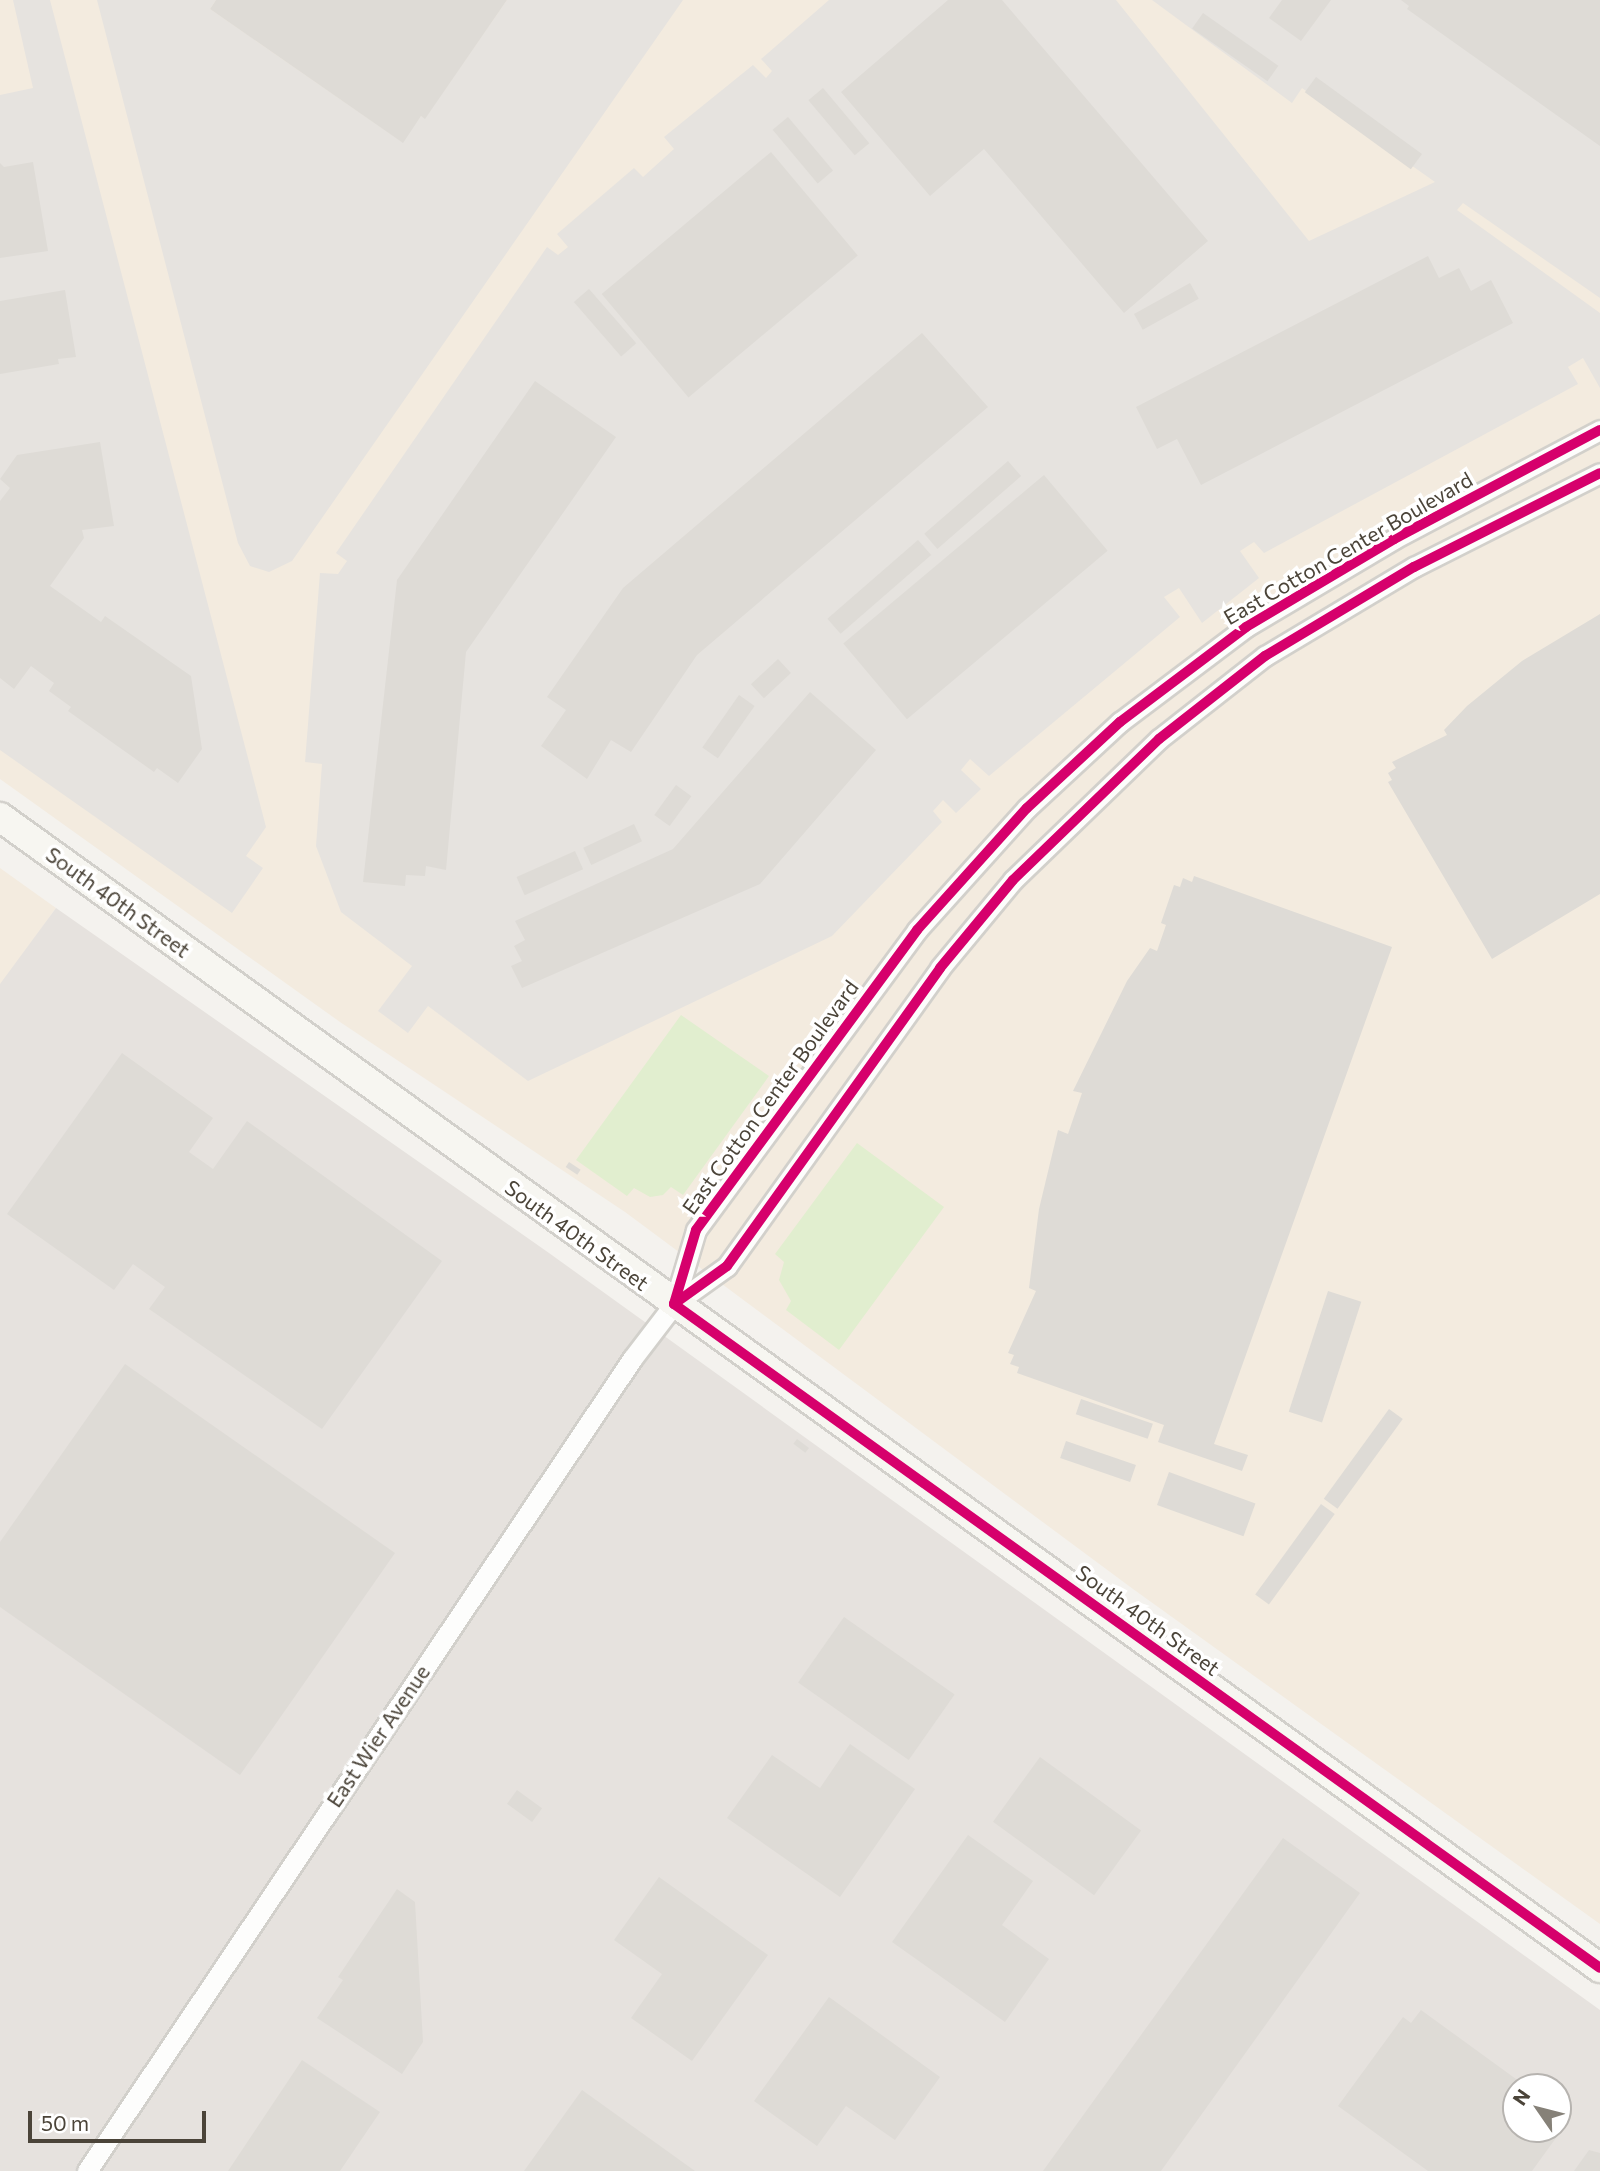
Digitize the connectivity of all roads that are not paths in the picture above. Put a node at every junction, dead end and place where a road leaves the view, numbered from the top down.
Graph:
1 (1600, 430) edge
2 (1600, 472) edge
3 (0, 817) edge
4 (674, 1304) junction
5 (1600, 1968) edge
6 (87, 2171) edge

1 - 4 street, East Cotton Center Boulevard
2 - 4 street
3 - 4 main road, South 40th Street
4 - 5 main road, South 40th Street
4 - 6 street, East Wier Avenue

